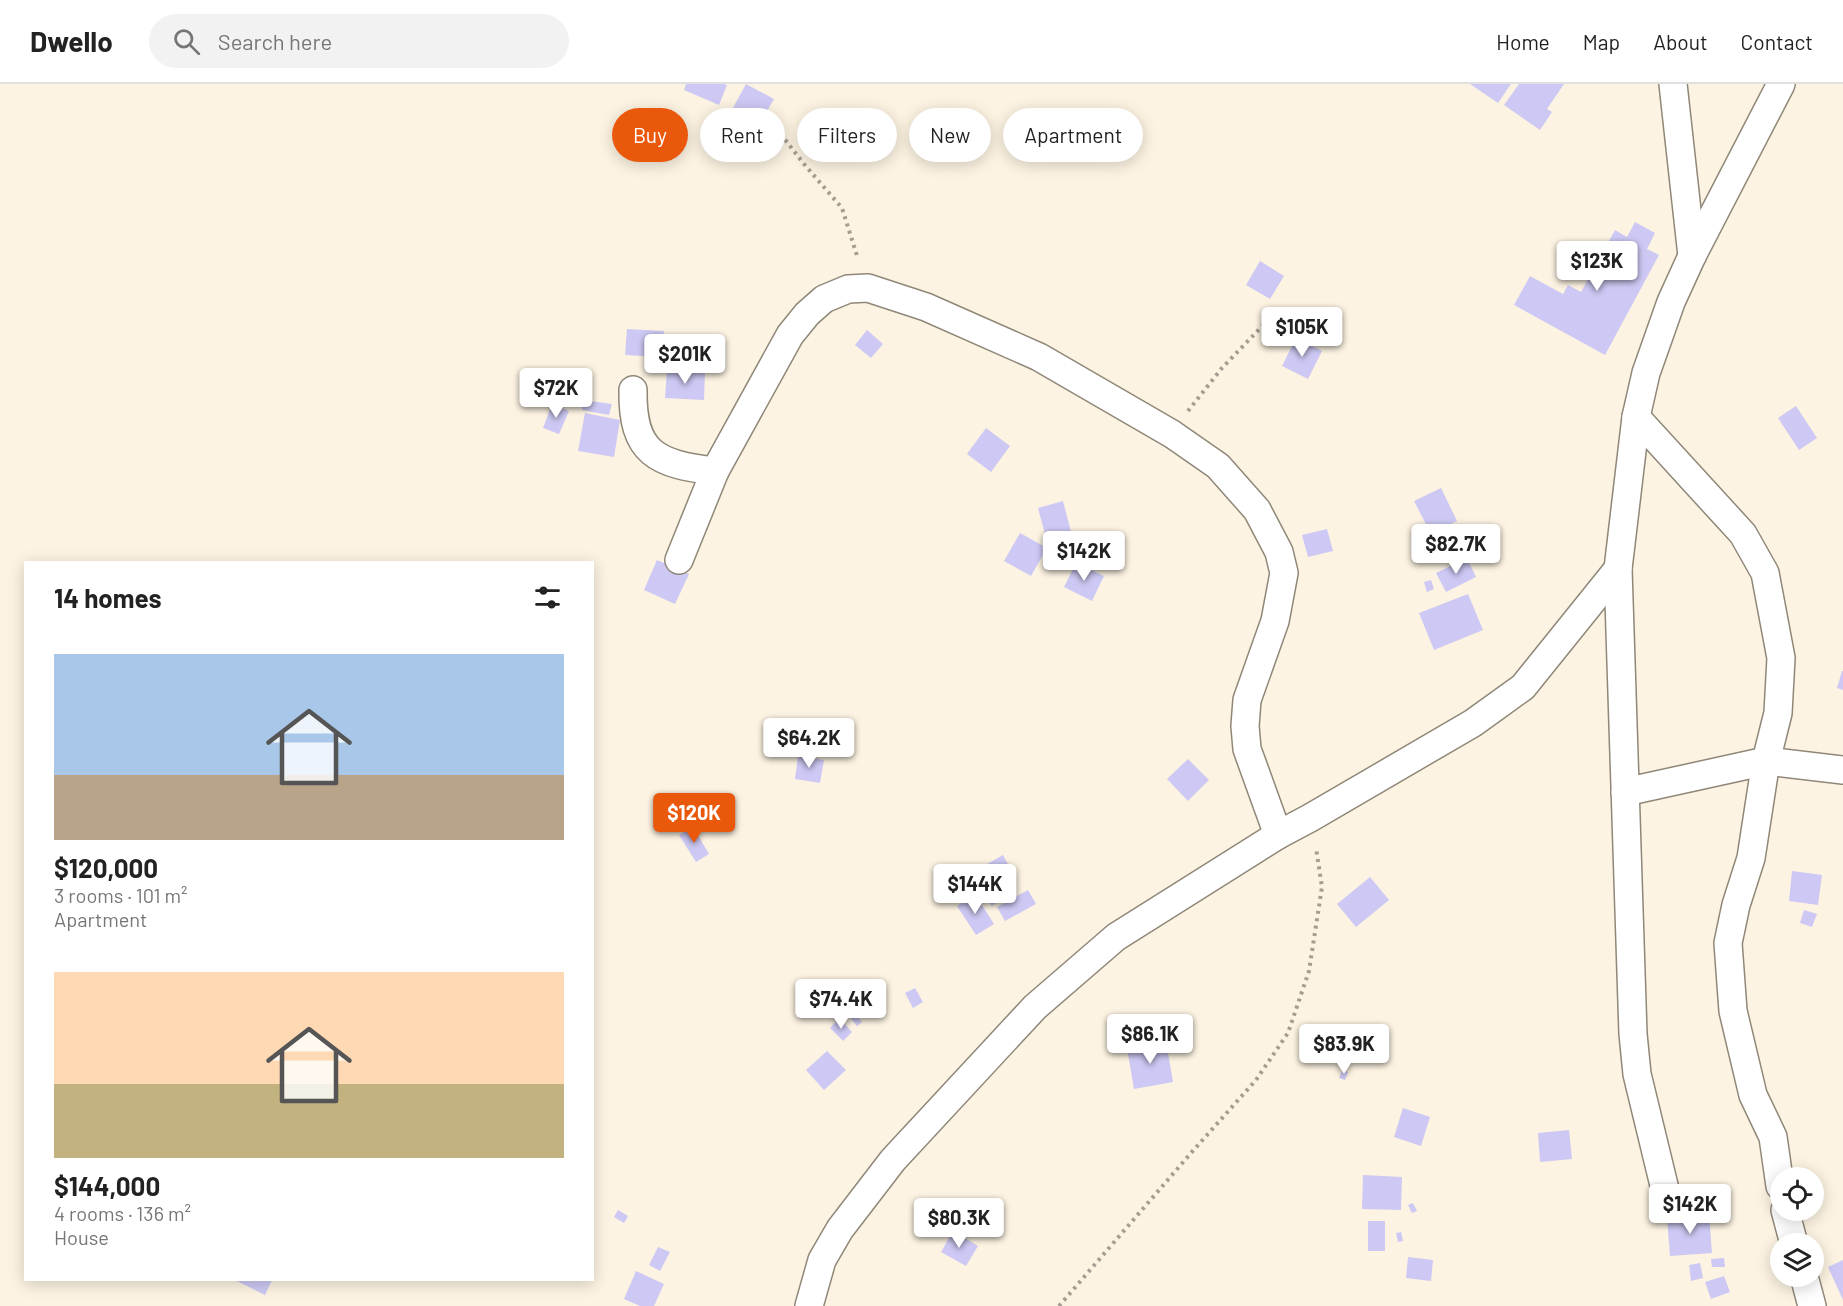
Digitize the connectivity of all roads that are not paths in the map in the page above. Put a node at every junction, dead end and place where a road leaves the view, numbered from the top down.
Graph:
1 (1673, 84) edge
2 (1781, 84) edge
3 (1692, 256) junction
4 (633, 390) dead end
5 (1636, 417) junction
6 (716, 471) junction
7 (679, 560) dead end
8 (1618, 569) junction
9 (1766, 761) junction
10 (1843, 770) edge
11 (1625, 792) junction
12 (1278, 835) junction
13 (1777, 1167) edge
14 (1669, 1206) dead end
15 (1806, 1287) edge
16 (809, 1306) edge
17 (1812, 1306) edge

1 - 3 street
2 - 3 street
3 - 5 street
4 - 6 street
5 - 8 street
5 - 9 street
6 - 7 street
6 - 12 street
8 - 11 street
8 - 12 street
9 - 10 street
9 - 11 street
9 - 13 street
11 - 14 street
12 - 16 street
15 - 17 street

